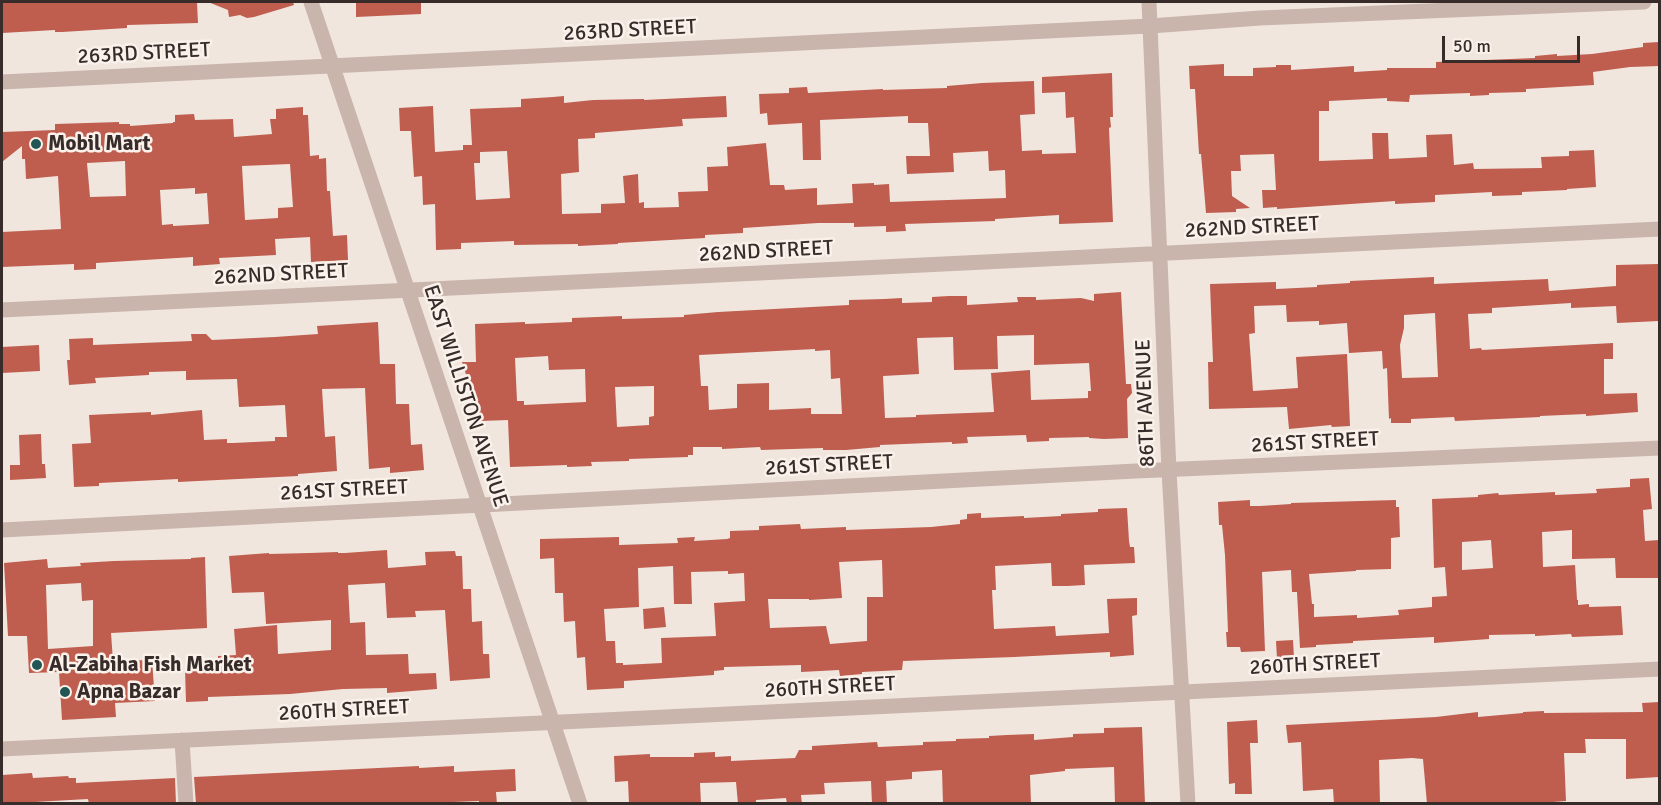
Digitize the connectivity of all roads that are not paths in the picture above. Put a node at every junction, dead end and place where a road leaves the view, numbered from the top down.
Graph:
1 (311, 2) edge
2 (1149, 2) edge
3 (1644, 2) edge
4 (1150, 26) junction
5 (332, 66) junction
6 (2, 82) edge
7 (1659, 229) edge
8 (1161, 254) junction
9 (408, 290) junction
10 (2, 310) edge
11 (1659, 448) edge
12 (1169, 471) junction
13 (479, 505) junction
14 (2, 530) edge
15 (1659, 669) edge
16 (1182, 693) junction
17 (554, 723) junction
18 (182, 740) junction
19 (2, 749) edge
20 (186, 804) edge
21 (580, 804) edge
22 (1188, 804) edge

1 - 5 street, EAST WILLISTON AVENUE
2 - 4 street, 86TH AVENUE
3 - 4 street, 263RD STREET
4 - 5 street, 263RD STREET
4 - 8 street, 86TH AVENUE
5 - 6 street, 263RD STREET
5 - 9 street, EAST WILLISTON AVENUE
7 - 8 street, 262ND STREET
8 - 9 street, 262ND STREET
8 - 12 street, 86TH AVENUE
9 - 10 street, 262ND STREET
9 - 13 street, EAST WILLISTON AVENUE
11 - 12 street, 261ST STREET
12 - 13 street, 261ST STREET
12 - 16 street, 86TH AVENUE
13 - 14 street, 261ST STREET
13 - 17 street, EAST WILLISTON AVENUE
15 - 16 street, 260TH STREET
16 - 17 street, 260TH STREET
16 - 22 street, 86TH AVENUE
17 - 18 street, 260TH STREET
17 - 21 street, EAST WILLISTON AVENUE
18 - 19 street, 260TH STREET
18 - 20 street

